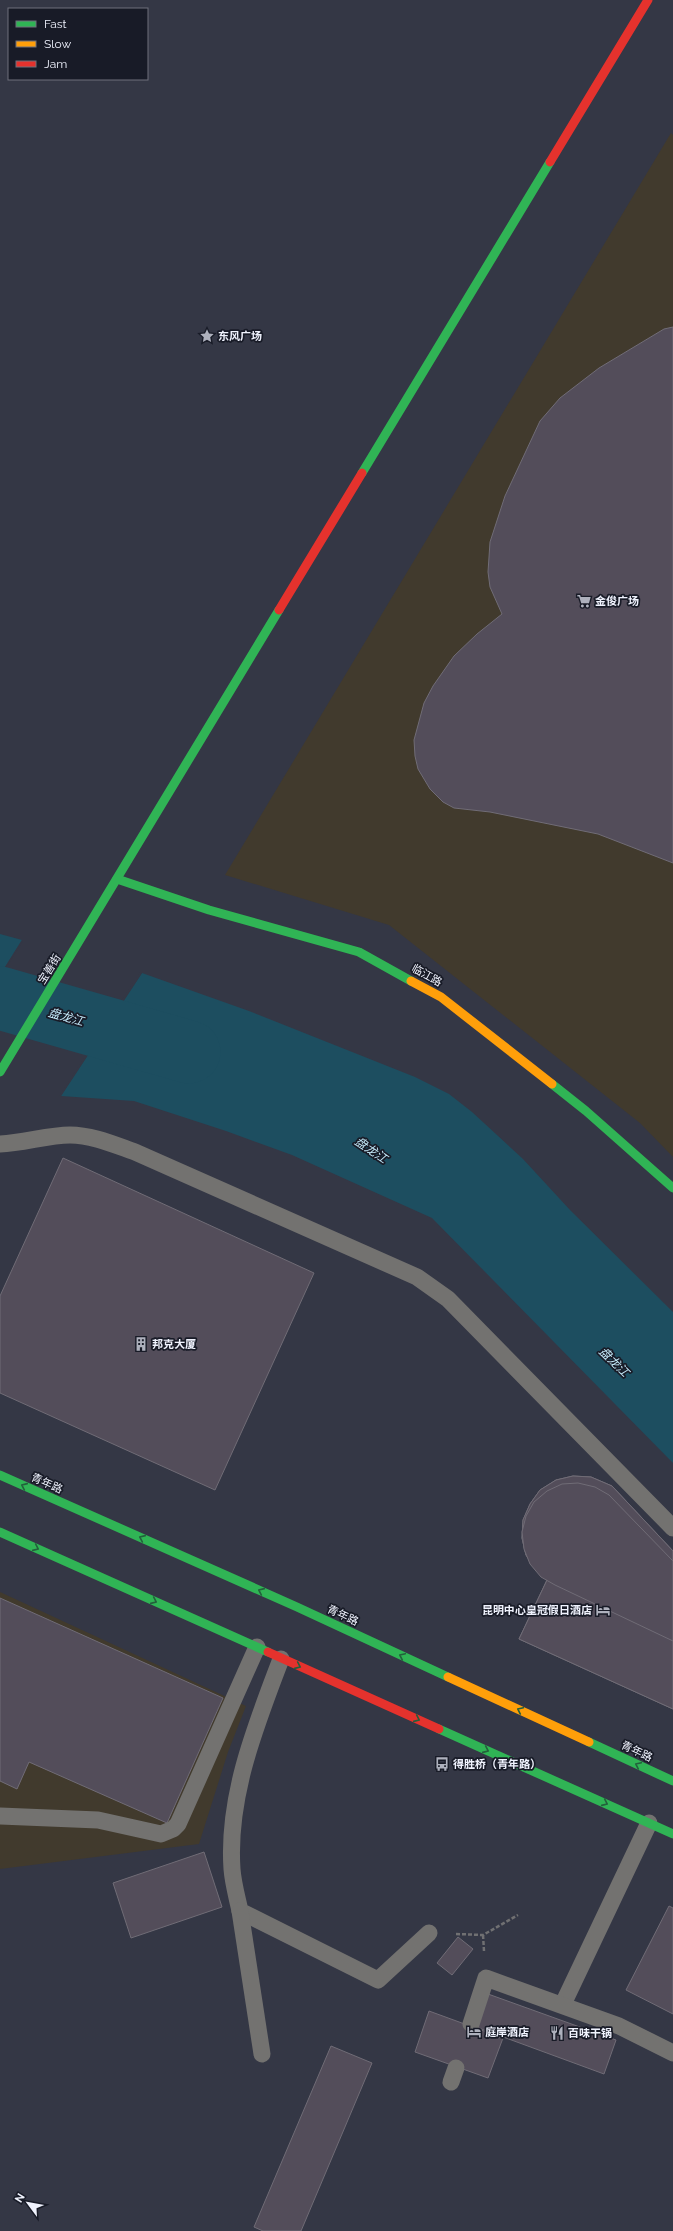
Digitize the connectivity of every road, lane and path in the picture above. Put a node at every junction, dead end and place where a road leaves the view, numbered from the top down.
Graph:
1 (648, 0) edge
2 (117, 879) junction
3 (0, 1072) edge
4 (0, 1144) edge
5 (673, 1188) edge
6 (0, 1475) edge
7 (673, 1528) edge
8 (0, 1532) edge
9 (257, 1647) junction
10 (281, 1659) junction
11 (673, 1781) edge
12 (0, 1816) edge
13 (649, 1823) junction
14 (673, 1834) edge
15 (240, 1911) junction
16 (518, 1915) dead end
17 (430, 1933) joint
18 (563, 2004) junction
19 (471, 2024) dead end
20 (673, 2053) edge
21 (262, 2054) dead end

1 - 2 street, 宝善街
2 - 3 street, 宝善街
2 - 5 street, 临江路
4 - 7 lane
11 -> 6 street, 青年路
8 -> 9 street
9 - 10 street
9 - 12 lane
10 -> 13 street
10 - 15 lane
13 - 14 street
13 - 18 lane
15 - 17 lane
15 - 21 lane
16 - 17 path
18 - 19 lane
18 - 20 lane

